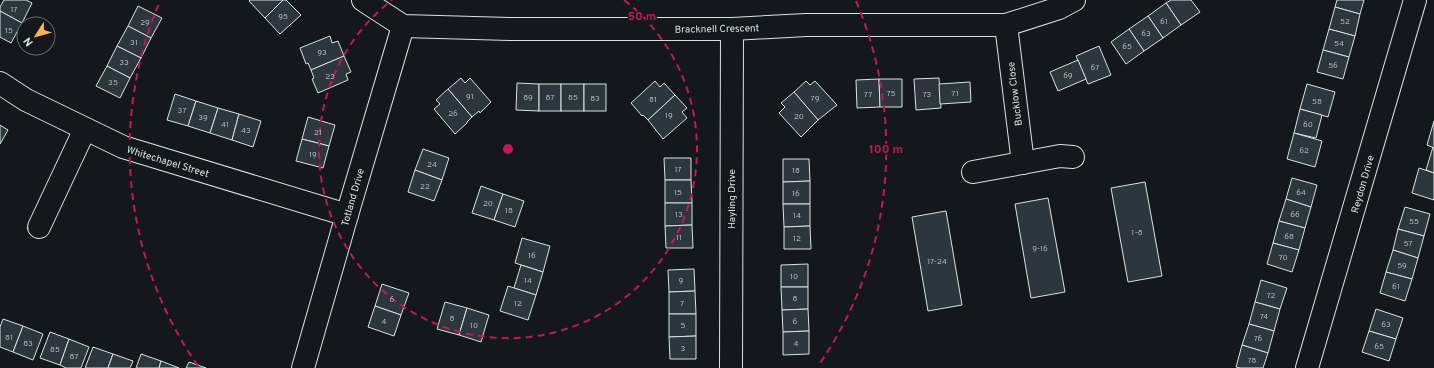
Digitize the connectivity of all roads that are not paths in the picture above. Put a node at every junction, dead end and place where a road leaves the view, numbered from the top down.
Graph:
1 (363, 0) edge
2 (1074, 0) edge
3 (1415, 0) edge
4 (1006, 25) junction
5 (403, 26) junction
6 (732, 29) junction
7 (0, 83) edge
8 (85, 129) junction
9 (1073, 157) dead end
10 (1022, 163) junction
11 (973, 172) dead end
12 (347, 215) junction
13 (39, 227) dead end
14 (303, 368) edge
15 (731, 368) edge
16 (1307, 368) edge

1 - 5 street
2 - 4 street, Bracknell Crescent
3 - 16 street, Reydon Drive
4 - 6 street, Bracknell Crescent
4 - 10 street, Bucklow Close
5 - 6 street, Bracknell Crescent
5 - 12 street, Totland Drive
6 - 15 street, Hayling Drive
7 - 8 street, Whitechapel Street
8 - 12 street, Whitechapel Street
8 - 13 street
9 - 10 street
10 - 11 street
12 - 14 street, Totland Drive

